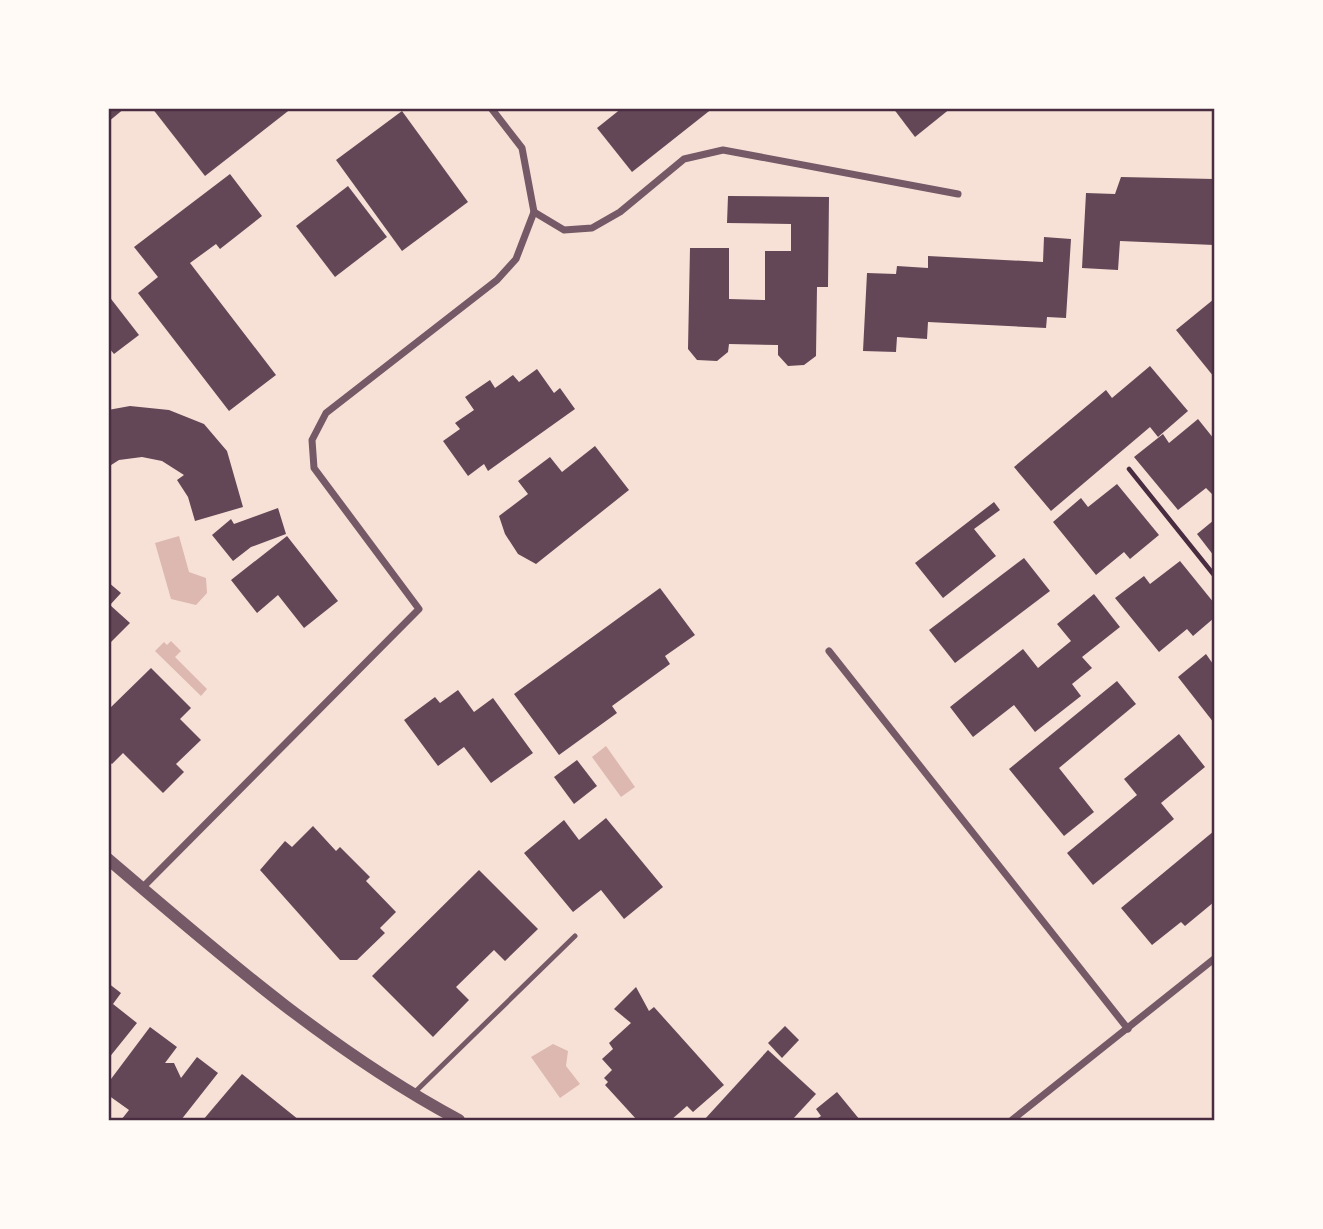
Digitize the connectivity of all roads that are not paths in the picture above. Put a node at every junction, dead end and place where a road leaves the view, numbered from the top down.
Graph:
1 (491, 108) edge
2 (958, 194) dead end
3 (534, 212) junction
4 (829, 651) dead end
5 (108, 859) edge
6 (142, 888) junction
7 (575, 936) dead end
8 (1214, 959) edge
9 (1128, 1029) junction
10 (412, 1095) junction
11 (459, 1121) edge
12 (1012, 1121) edge

1 - 3 street
2 - 3 street
3 - 6 street
4 - 9 street
5 - 6 street
6 - 10 street
7 - 10 lane
8 - 9 street
9 - 12 street
10 - 11 street

